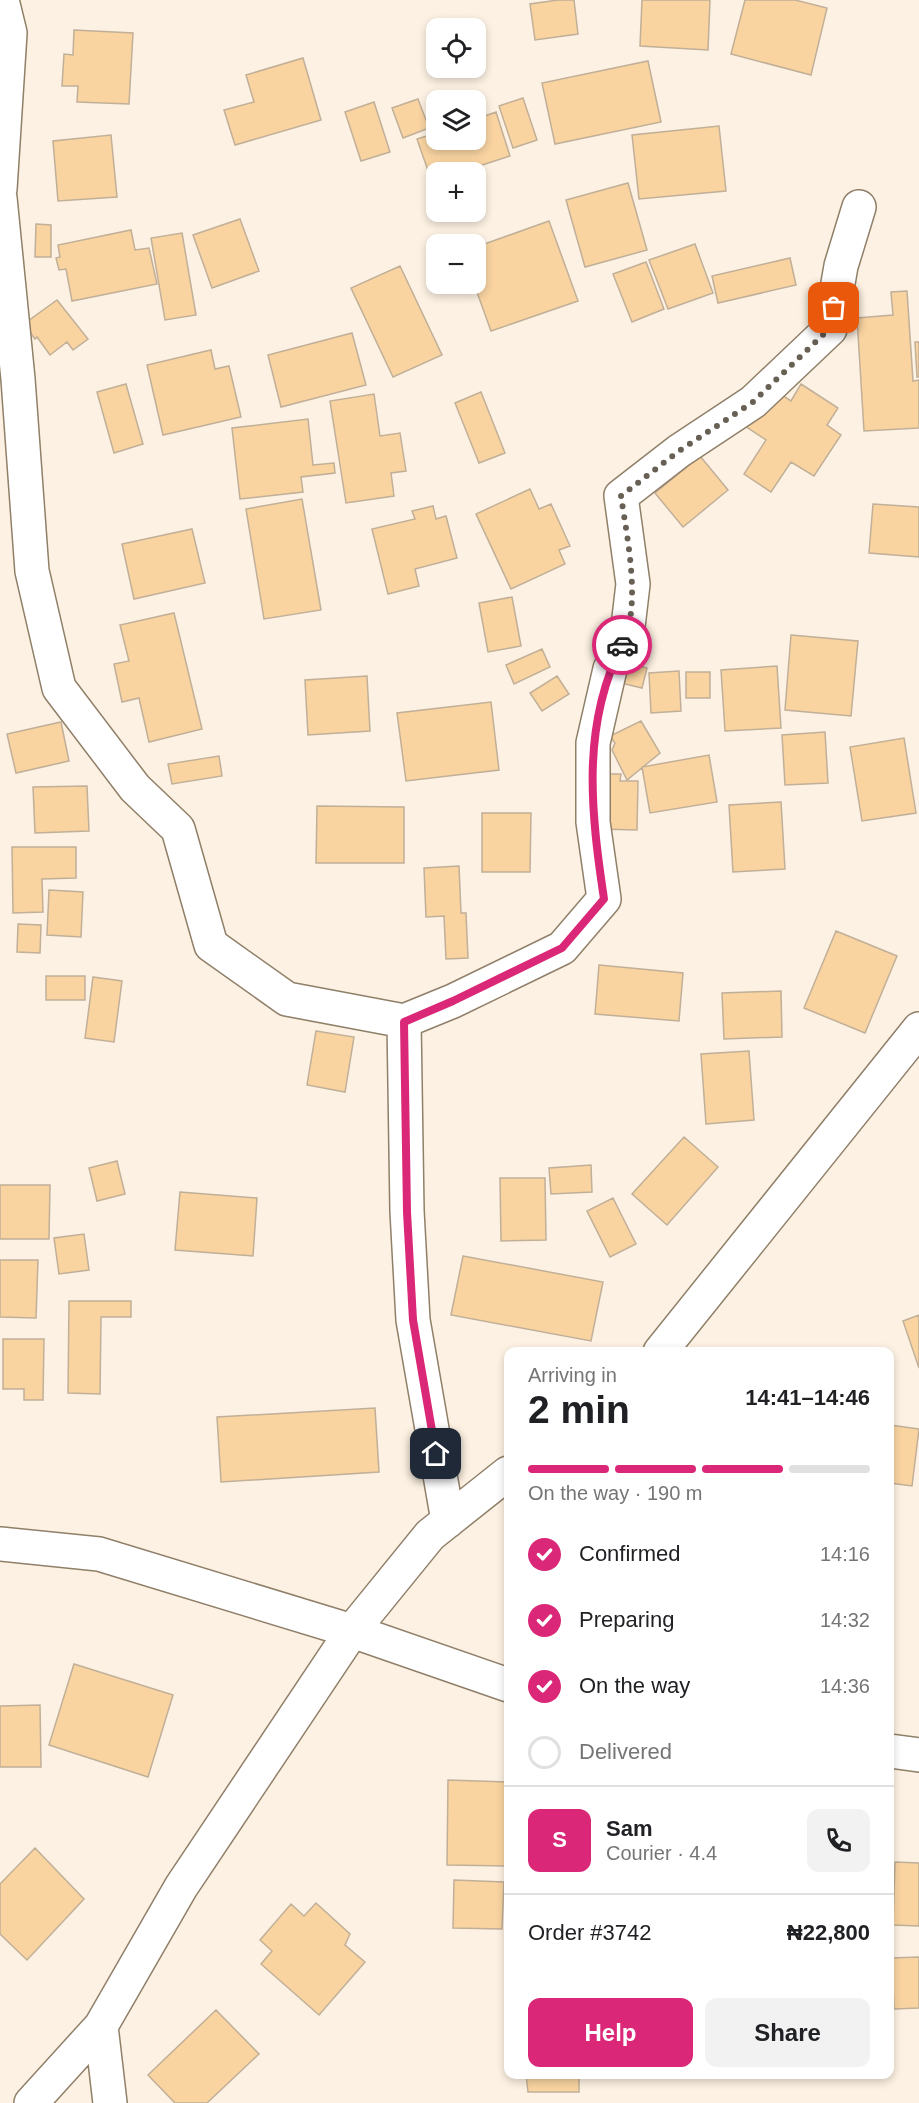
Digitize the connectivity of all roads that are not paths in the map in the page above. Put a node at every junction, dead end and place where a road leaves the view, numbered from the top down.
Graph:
1 (2, 0) edge
2 (0, 189) edge
3 (0, 198) edge
4 (859, 207) dead end
5 (404, 1022) junction
6 (919, 1029) edge
7 (664, 1347) edge
8 (504, 1476) edge
9 (448, 1521) junction
10 (0, 1544) edge
11 (352, 1631) junction
12 (504, 1684) edge
13 (894, 1752) edge
14 (919, 1755) edge
15 (101, 2026) junction
16 (31, 2103) edge
17 (110, 2103) edge

1 - 2 street
3 - 5 street
4 - 5 street
5 - 9 street
6 - 7 street
8 - 9 street
9 - 11 street
10 - 11 street
11 - 12 street
11 - 15 street
13 - 14 street
15 - 16 street
15 - 17 street

